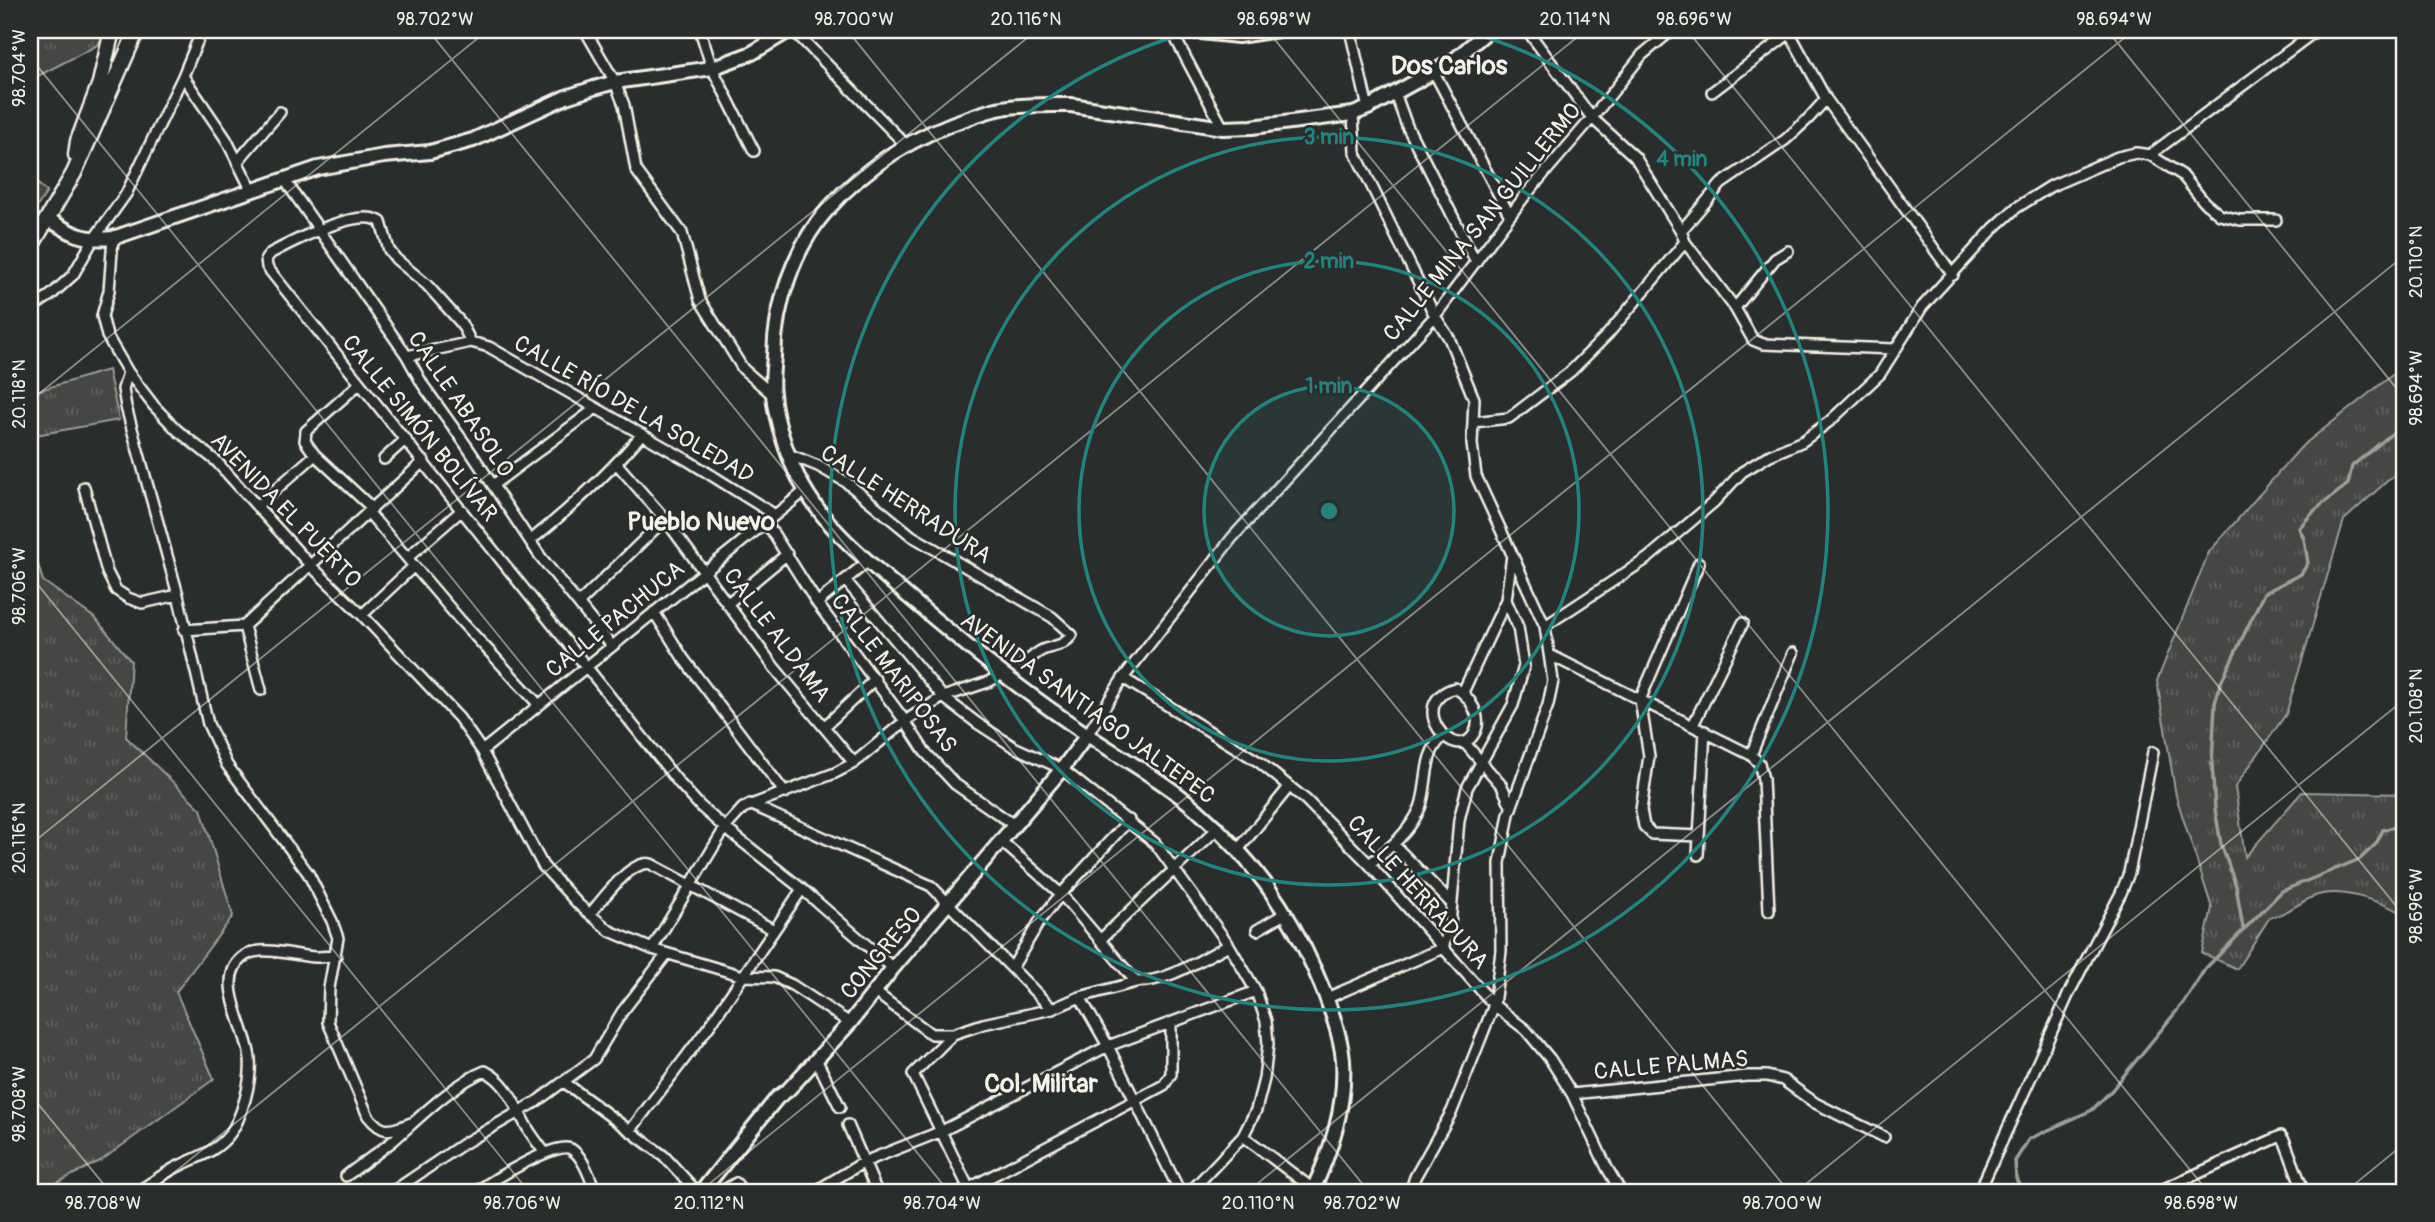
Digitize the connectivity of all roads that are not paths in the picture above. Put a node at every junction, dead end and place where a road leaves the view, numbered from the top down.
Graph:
1 (113, 30) edge
2 (137, 30) edge
3 (202, 30) edge
4 (585, 30) edge
5 (700, 30) edge
6 (792, 30) edge
7 (1171, 30) edge
8 (1182, 30) edge
9 (1278, 30) edge
10 (1350, 30) edge
11 (1489, 30) edge
12 (1527, 30) edge
13 (1672, 30) edge
14 (1194, 31) edge
15 (1789, 31) edge
16 (2312, 31) edge
17 (712, 68) junction
18 (1434, 72) junction
19 (183, 76) junction
20 (615, 82) junction
21 (1712, 92) dead end
22 (1395, 93) junction
23 (1826, 99) junction
24 (1368, 108) junction
25 (280, 112) dead end
26 (1353, 114) junction
27 (1592, 118) junction
28 (1223, 128) junction
29 (905, 144) junction
30 (754, 151) dead end
31 (2150, 155) junction
32 (237, 162) junction
33 (74, 173) junction
34 (284, 179) junction
35 (251, 189) junction
36 (1510, 216) junction
37 (48, 219) junction
38 (2276, 219) dead end
39 (318, 229) junction
40 (1681, 231) junction
41 (113, 238) junction
42 (93, 240) junction
43 (1685, 242) junction
44 (30, 248) edge
45 (1788, 251) dead end
46 (1476, 262) junction
47 (1953, 275) junction
48 (1734, 308) junction
49 (30, 309) edge
50 (1435, 316) junction
51 (471, 342) junction
52 (1894, 349) junction
53 (407, 356) junction
54 (128, 372) junction
55 (359, 384) junction
56 (773, 396) junction
57 (596, 408) junction
58 (1473, 422) junction
59 (642, 434) junction
60 (406, 439) junction
61 (788, 454) junction
62 (315, 455) junction
63 (384, 459) dead end
64 (424, 461) junction
65 (617, 464) junction
66 (493, 485) junction
67 (84, 487) dead end
68 (805, 491) junction
69 (257, 506) junction
70 (370, 510) junction
71 (462, 510) junction
72 (775, 515) junction
73 (665, 519) junction
74 (766, 522) junction
75 (530, 541) junction
76 (786, 554) junction
77 (1512, 554) junction
78 (407, 558) junction
79 (867, 562) junction
80 (1699, 563) dead end
81 (310, 565) junction
82 (414, 566) junction
83 (705, 572) junction
84 (845, 580) junction
85 (177, 595) junction
86 (1506, 600) junction
87 (579, 603) junction
88 (817, 603) junction
89 (727, 604) junction
90 (654, 612) junction
91 (362, 615) junction
92 (1743, 623) dead end
93 (244, 626) junction
94 (1545, 626) junction
95 (184, 630) junction
96 (612, 646) junction
97 (1793, 653) dead end
98 (1550, 655) junction
99 (1025, 663) dead end
100 (585, 668) junction
101 (1001, 675) junction
102 (1123, 678) junction
103 (875, 679) junction
104 (261, 690) dead end
105 (1463, 692) junction
106 (943, 697) junction
107 (1640, 700) junction
108 (539, 705) junction
109 (905, 721) junction
110 (1693, 725) junction
111 (824, 727) junction
112 (1705, 731) junction
113 (1087, 735) junction
114 (1444, 736) junction
115 (1464, 742) junction
116 (482, 751) junction
117 (2153, 752) dead end
118 (1751, 755) junction
119 (854, 763) junction
120 (1482, 764) junction
121 (1062, 769) junction
122 (1289, 787) junction
123 (785, 793) junction
124 (750, 804) junction
125 (1511, 806) junction
126 (1129, 820) junction
127 (1014, 825) junction
128 (724, 828) junction
129 (1217, 829) junction
130 (1699, 836) junction
131 (1001, 841) junction
132 (1394, 845) junction
133 (1238, 850) junction
134 (1698, 855) dead end
135 (1369, 864) junction
136 (1175, 869) junction
137 (691, 886) junction
138 (802, 889) junction
139 (1061, 894) junction
140 (950, 903) junction
141 (1451, 903) junction
142 (1769, 911) dead end
143 (1286, 913) junction
144 (590, 914) junction
145 (774, 930) junction
146 (1257, 930) dead end
147 (1100, 940) junction
148 (1229, 945) junction
149 (652, 948) junction
150 (1443, 948) junction
151 (667, 954) junction
152 (336, 956) junction
153 (893, 968) junction
154 (1012, 968) junction
155 (744, 976) junction
156 (1136, 982) junction
157 (875, 992) junction
158 (1256, 992) junction
159 (1080, 997) junction
160 (1327, 998) junction
161 (1494, 1005) junction
162 (1052, 1009) junction
163 (850, 1023) junction
164 (1171, 1023) junction
165 (953, 1034) junction
166 (1108, 1046) junction
167 (816, 1059) junction
168 (564, 1082) junction
169 (1572, 1094) junction
170 (1134, 1101) junction
171 (841, 1107) dead end
172 (520, 1110) junction
173 (411, 1123) junction
174 (848, 1125) dead end
175 (630, 1131) junction
176 (942, 1131) junction
177 (1242, 1136) junction
178 (1884, 1137) dead end
179 (545, 1153) junction
180 (864, 1162) junction
181 (346, 1176) dead end
182 (143, 1188) dead end
183 (481, 1191) edge
184 (967, 1191) edge
185 (1313, 1191) edge
186 (393, 1192) edge
187 (596, 1192) edge
188 (699, 1192) edge
189 (721, 1192) edge
190 (743, 1192) edge
191 (814, 1192) edge
192 (877, 1192) edge
193 (1180, 1192) edge
194 (1190, 1192) edge
195 (1410, 1192) edge
196 (1621, 1192) edge
197 (1979, 1192) edge
198 (2157, 1192) edge
199 (2304, 1192) edge

1 - 33 main road
2 - 33 main road
3 - 19 street
4 - 20 street
5 - 17 street
6 - 17 street
6 - 29 street
7 - 28 street
8 - 14 street
9 - 14 street
10 - 24 street
11 - 18 street, AVENIDA SANTIAGO JALTEPEC
12 - 27 street
13 - 27 street, CALLE MINA SAN GUILLERMO
15 - 21 street
15 - 23 street
16 - 31 street
17 - 20 street
17 - 30 street
18 - 22 street, AVENIDA SANTIAGO JALTEPEC
18 - 36 street
19 - 32 street
19 - 42 street
20 - 34 street
20 - 56 street
22 - 24 street, AVENIDA SANTIAGO JALTEPEC
22 - 46 street
23 - 40 street
23 - 47 street
24 - 26 street, AVENIDA SANTIAGO JALTEPEC
25 - 32 street
26 - 28 street, AVENIDA SANTIAGO JALTEPEC
26 - 50 street
27 - 36 street, CALLE MINA SAN GUILLERMO
27 - 40 street
28 - 29 street, AVENIDA SANTIAGO JALTEPEC
29 - 56 street, AVENIDA SANTIAGO JALTEPEC
31 - 38 street
31 - 47 street
32 - 35 street
33 - 37 main road
34 - 35 street
34 - 39 street, CALLE ABASOLO
35 - 41 street
36 - 46 street, CALLE MINA SAN GUILLERMO
37 - 42 street
37 - 44 main road
39 - 51 street
39 - 53 street, CALLE ABASOLO
39 - 55 street, CALLE SIMÓN BOLÍVAR
40 - 43 street
41 - 42 street
41 - 54 street, AVENIDA EL PUERTO
42 - 49 street
43 - 48 street
43 - 58 street
45 - 48 street
46 - 50 street, CALLE MINA SAN GUILLERMO
47 - 52 street
48 - 52 street
50 - 58 street
50 - 102 street, CALLE MINA SAN GUILLERMO
51 - 53 street
51 - 57 street, CALLE RÍO DE LA SOLEDAD
52 - 94 street
53 - 66 street, CALLE ABASOLO
54 - 69 street, AVENIDA EL PUERTO
54 - 85 street
55 - 60 street, CALLE SIMÓN BOLÍVAR
55 - 62 street
56 - 61 street, AVENIDA SANTIAGO JALTEPEC
57 - 59 street, CALLE RÍO DE LA SOLEDAD
57 - 66 street
58 - 77 street
59 - 65 street
59 - 72 street, CALLE RÍO DE LA SOLEDAD
60 - 63 street
60 - 64 street, CALLE SIMÓN BOLÍVAR
61 - 68 street, AVENIDA SANTIAGO JALTEPEC
61 - 99 street, CALLE HERRADURA
62 - 69 street
62 - 70 street
64 - 70 street
64 - 71 street, CALLE SIMÓN BOLÍVAR
65 - 73 street, CALLE ALDAMA
65 - 75 street
66 - 75 street, CALLE ABASOLO
67 - 85 street
68 - 72 street, CALLE PACHUCA
68 - 79 street, AVENIDA SANTIAGO JALTEPEC
69 - 81 street, AVENIDA EL PUERTO
70 - 78 street
70 - 81 street
71 - 78 street
71 - 100 street, CALLE SIMÓN BOLÍVAR
72 - 74 street, CALLE PACHUCA
73 - 83 street, CALLE ALDAMA
73 - 87 street
74 - 76 street, CALLE MARIPOSAS
74 - 83 street, CALLE PACHUCA
75 - 87 street, CALLE ABASOLO
76 - 88 street, CALLE MARIPOSAS
76 - 89 street
77 - 86 street
77 - 94 street
78 - 82 street
79 - 84 street
79 - 101 street, AVENIDA SANTIAGO JALTEPEC
80 - 107 street
81 - 91 street, AVENIDA EL PUERTO
81 - 93 street
82 - 91 street
82 - 108 street
83 - 89 street, CALLE ALDAMA
83 - 90 street, CALLE PACHUCA
84 - 88 street
84 - 106 street
85 - 95 street
86 - 105 street
86 - 120 street
87 - 96 street, CALLE ABASOLO
88 - 103 street, CALLE MARIPOSAS
89 - 111 street, CALLE ALDAMA
90 - 96 street, CALLE PACHUCA
90 - 123 street
91 - 116 street, AVENIDA EL PUERTO
92 - 110 street
93 - 95 street
93 - 104 street
94 - 98 street
95 - 152 street
96 - 100 street, CALLE PACHUCA
97 - 118 street
98 - 107 street
98 - 125 street
100 - 108 street, CALLE PACHUCA
100 - 128 street, CALLE SIMÓN BOLÍVAR
101 - 106 street
101 - 113 street, AVENIDA SANTIAGO JALTEPEC
102 - 113 street, CALLE MINA SAN GUILLERMO
102 - 122 street, CALLE HERRADURA
103 - 109 street, CALLE MARIPOSAS
103 - 111 street
105 - 114 street
105 - 115 street
106 - 109 street
106 - 121 street
107 - 110 street
107 - 130 street
108 - 116 street, CALLE PACHUCA
109 - 119 street
109 - 127 street, CALLE MARIPOSAS
110 - 112 street
111 - 119 street, CALLE ALDAMA
112 - 118 street
112 - 130 street
113 - 121 street, CONGRESO
113 - 129 street, AVENIDA SANTIAGO JALTEPEC
114 - 115 street
114 - 132 street
115 - 120 street
116 - 144 street, AVENIDA EL PUERTO
117 - 197 street
118 - 142 street
119 - 123 street
120 - 125 street
120 - 141 street
121 - 126 street
121 - 127 street, CONGRESO
122 - 133 street
122 - 135 street, CALLE HERRADURA
123 - 124 street
124 - 128 street
124 - 140 street
125 - 161 street
126 - 136 street
126 - 139 street
127 - 131 street, CONGRESO
128 - 137 street
128 - 138 street, CALLE SIMÓN BOLÍVAR
129 - 133 street, AVENIDA SANTIAGO JALTEPEC
129 - 136 street
130 - 134 street
131 - 139 street
131 - 140 street, CONGRESO
132 - 135 street
132 - 141 street
133 - 143 street, AVENIDA SANTIAGO JALTEPEC
135 - 150 street, CALLE HERRADURA
136 - 147 street
136 - 148 street
137 - 144 street
137 - 145 street
137 - 149 street
138 - 145 street
138 - 153 street, CALLE SIMÓN BOLÍVAR
139 - 147 street
139 - 154 street
140 - 153 street, CONGRESO
140 - 154 street
141 - 150 street
143 - 146 street
143 - 160 street, AVENIDA SANTIAGO JALTEPEC
144 - 149 street, AVENIDA EL PUERTO
145 - 155 street
147 - 156 street
148 - 156 street
148 - 158 street
149 - 151 street, AVENIDA EL PUERTO
150 - 160 street
150 - 161 street, CALLE HERRADURA
151 - 155 street, AVENIDA EL PUERTO
151 - 168 street
152 - 173 street
152 - 182 street
153 - 157 street, CONGRESO
154 - 162 street
155 - 163 street, AVENIDA EL PUERTO
155 - 175 street
156 - 159 street
157 - 163 street, CONGRESO
157 - 165 street
158 - 164 street
158 - 177 street
159 - 162 street
159 - 166 street
160 - 185 street, AVENIDA SANTIAGO JALTEPEC
161 - 169 street, CALLE HERRADURA
161 - 195 street
162 - 165 street
163 - 167 street, CONGRESO
164 - 166 street
164 - 170 street
165 - 176 street
166 - 170 street
166 - 176 street
167 - 171 street
167 - 188 street, CONGRESO
168 - 172 street
168 - 175 street
169 - 178 street, CALLE PALMAS
169 - 196 street, CALLE HERRADURA
170 - 184 street
170 - 193 street
172 - 173 street
172 - 179 street
172 - 186 street
173 - 181 street
174 - 180 street
175 - 188 street
176 - 180 street
176 - 184 street
177 - 185 street
177 - 194 street
179 - 183 street
179 - 187 street
180 - 191 street
180 - 192 street
189 - 190 street
198 - 199 street

